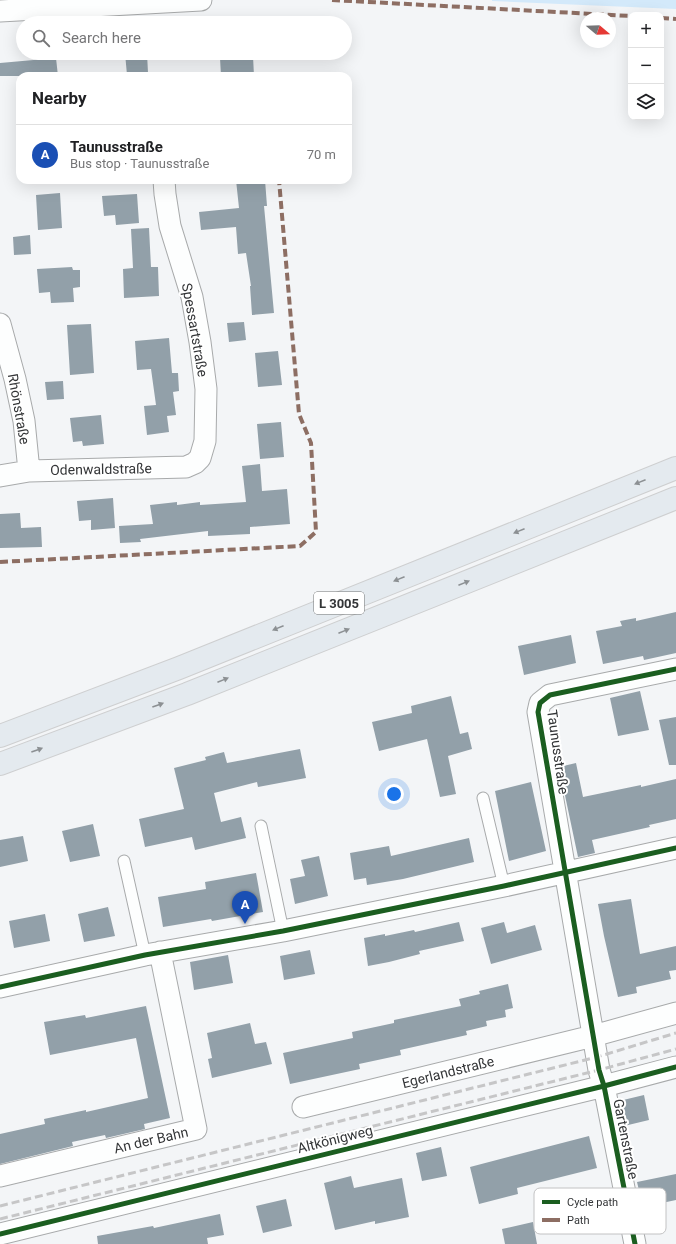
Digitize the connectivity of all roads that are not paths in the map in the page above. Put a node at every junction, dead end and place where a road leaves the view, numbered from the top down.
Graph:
1 (201, 0) edge
2 (0, 11) edge
3 (164, 184) edge
4 (0, 324) edge
5 (200, 458) joint
6 (676, 468) edge
7 (29, 471) junction
8 (0, 476) edge
9 (676, 498) edge
10 (676, 669) edge
11 (0, 736) edge
12 (0, 764) edge
13 (483, 798) dead end
14 (261, 826) dead end
15 (676, 848) edge
16 (124, 861) dead end
17 (565, 873) junction
18 (504, 886) junction
19 (283, 931) junction
20 (152, 953) junction
21 (0, 987) edge
22 (676, 1013) edge
23 (593, 1036) junction
24 (676, 1067) edge
25 (604, 1086) junction
26 (304, 1107) dead end
27 (0, 1176) edge
28 (623, 1188) edge
29 (0, 1234) edge
30 (632, 1234) edge
31 (634, 1244) edge

1 - 2 street
3 - 5 street, Spessartstraße
4 - 7 street, Rhönstraße
5 - 7 street, Odenwaldstraße
6 -> 11 highway, L 3005
7 - 8 street, Odenwaldstraße
12 -> 9 highway, L 3005
10 - 17 street, Taunusstraße
13 - 18 lane
14 - 19 lane
15 - 17 street
16 - 20 lane
17 - 18 street
17 - 23 street, Taunusstraße
18 - 19 street
19 - 20 street
20 - 21 street
20 - 27 street, An der Bahn
22 - 23 street
23 - 25 street, Taunusstraße
23 - 26 street, Egerlandstraße
24 - 25 street, Altkönigweg
25 - 28 street, Gartenstraße
25 - 29 street, Altkönigweg
30 - 31 street, Gartenstraße

